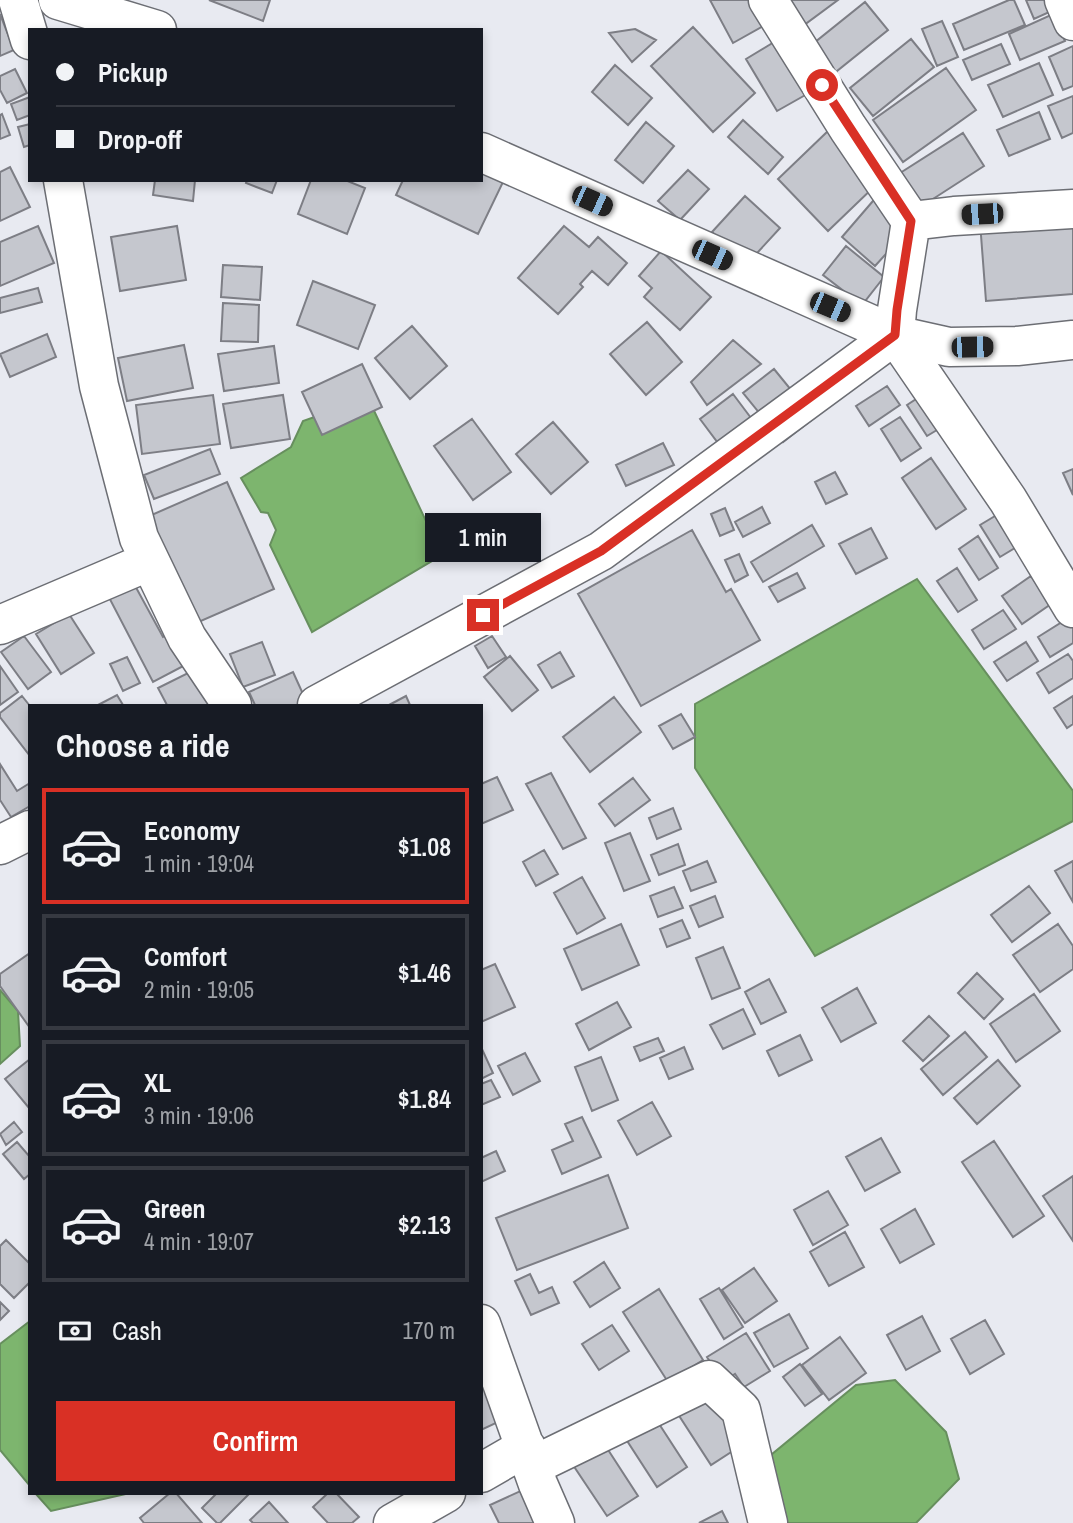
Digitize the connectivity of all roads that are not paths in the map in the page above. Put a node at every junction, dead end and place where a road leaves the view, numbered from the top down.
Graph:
1 (18, 0) edge
2 (58, 0) edge
3 (768, 0) edge
4 (1064, 0) edge
5 (1073, 21) edge
6 (150, 28) edge
7 (28, 33) edge
8 (483, 153) edge
9 (64, 182) edge
10 (1073, 209) edge
11 (911, 221) junction
12 (895, 335) junction
13 (1073, 340) edge
14 (150, 561) junction
15 (1073, 608) edge
16 (0, 625) edge
17 (231, 704) edge
18 (319, 704) edge
19 (28, 831) edge
20 (0, 845) edge
21 (483, 1330) edge
22 (529, 1457) junction
23 (483, 1472) edge
24 (442, 1495) edge
25 (393, 1523) edge
26 (555, 1523) edge
27 (768, 1523) edge

1 - 7 street
2 - 6 street
3 - 11 street
4 - 5 street
8 - 12 street
9 - 14 street
10 - 11 street
11 - 12 street
12 - 13 street
12 - 15 street
12 - 18 street
14 - 16 street
14 - 17 street
19 - 20 street
21 - 22 street
22 - 23 street
22 - 26 street
22 - 27 street
24 - 25 street

